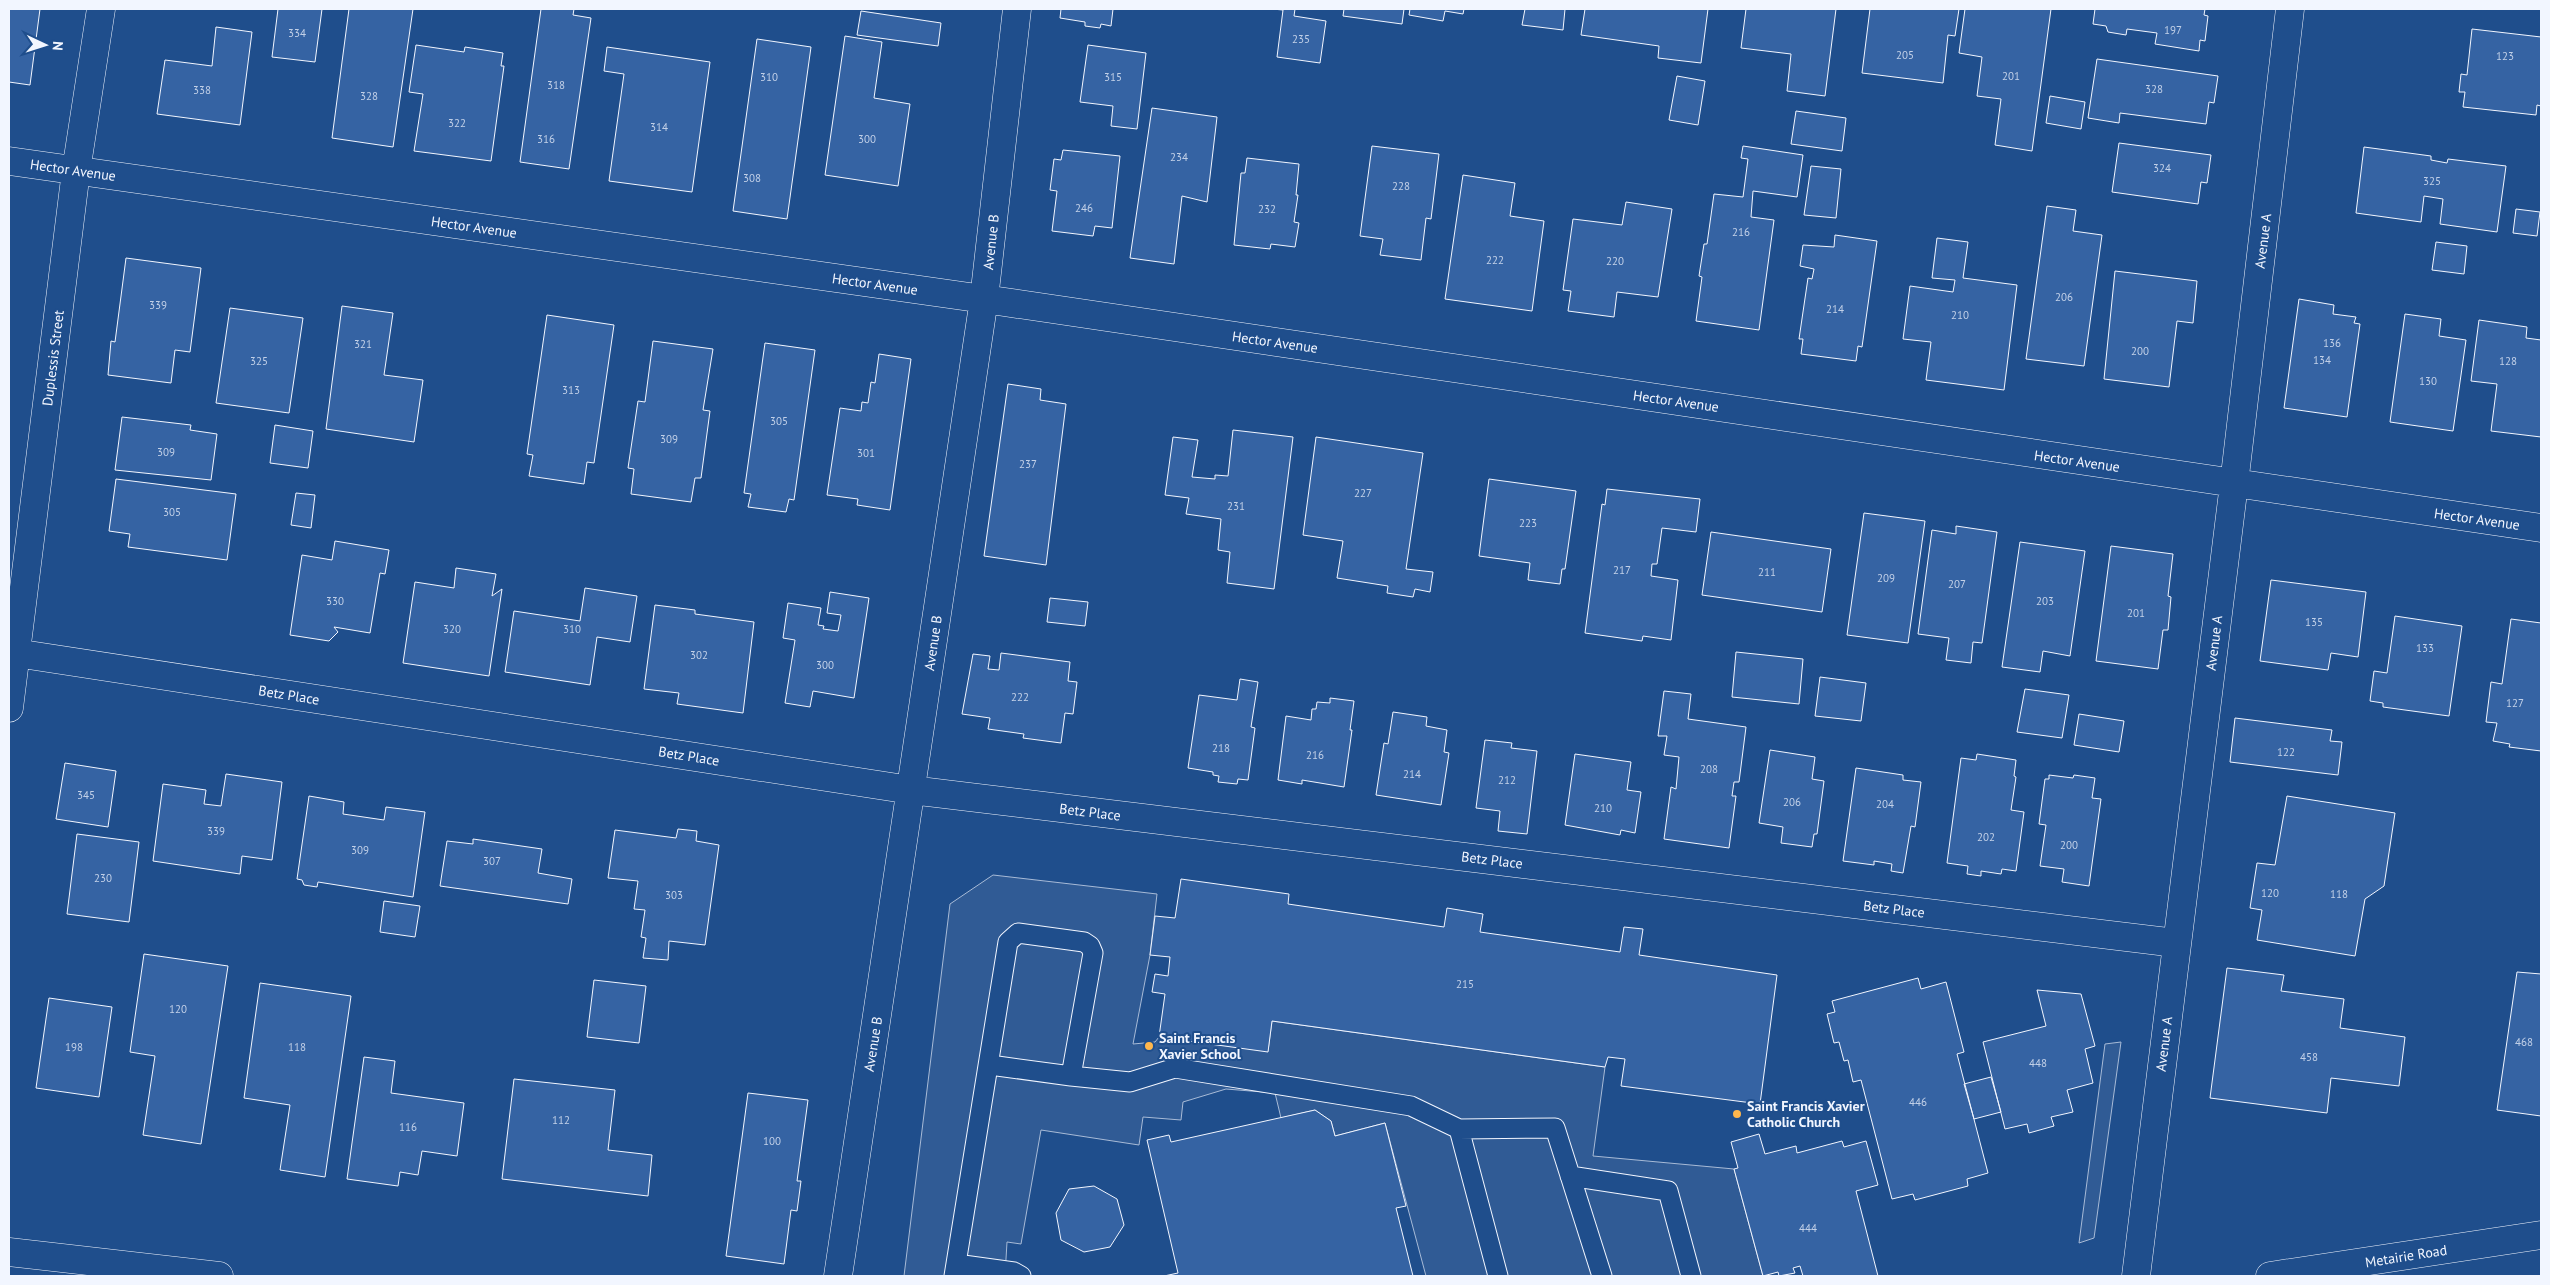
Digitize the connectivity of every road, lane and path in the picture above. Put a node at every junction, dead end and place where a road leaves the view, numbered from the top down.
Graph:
1 (101, 9) edge
2 (1017, 9) edge
3 (2290, 9) edge
4 (9, 161) edge
5 (76, 171) junction
6 (984, 299) junction
7 (2234, 484) junction
8 (2541, 528) edge
9 (13, 653) edge
10 (9, 708) edge
11 (911, 790) junction
12 (2176, 943) junction
13 (990, 1064) junction
14 (1071, 1076) junction
15 (1459, 1129) junction
16 (1570, 1176) junction
17 (2541, 1235) edge
18 (9, 1252) edge
19 (2378, 1268) edge
20 (955, 1270) edge
21 (219, 1276) edge
22 (838, 1276) edge
23 (1021, 1276) edge
24 (1498, 1276) edge
25 (1602, 1276) edge
26 (1691, 1276) edge
27 (2136, 1276) edge
28 (2270, 1276) edge

1 - 5 street, Duplessis Street
2 - 6 street, Avenue B
3 - 7 street, Avenue A
4 - 5 street, Hector Avenue
5 - 6 street, Hector Avenue
5 - 9 street, Duplessis Street
6 - 7 street, Hector Avenue
6 - 11 street, Avenue B
7 - 8 street, Hector Avenue
7 - 12 street, Avenue A
9 - 10 street, Duplessis Street
9 - 11 street, Betz Place
11 - 12 street, Betz Place
11 - 22 street, Avenue B
12 - 27 street, Avenue A
13 - 14 lane
13 - 14 lane
13 - 20 lane
14 - 15 lane
15 - 16 lane
15 - 24 lane
16 - 25 lane
16 - 26 lane
17 - 19 street, Metairie Road
18 - 21 street
19 - 28 street, Metairie Road
20 - 23 lane

